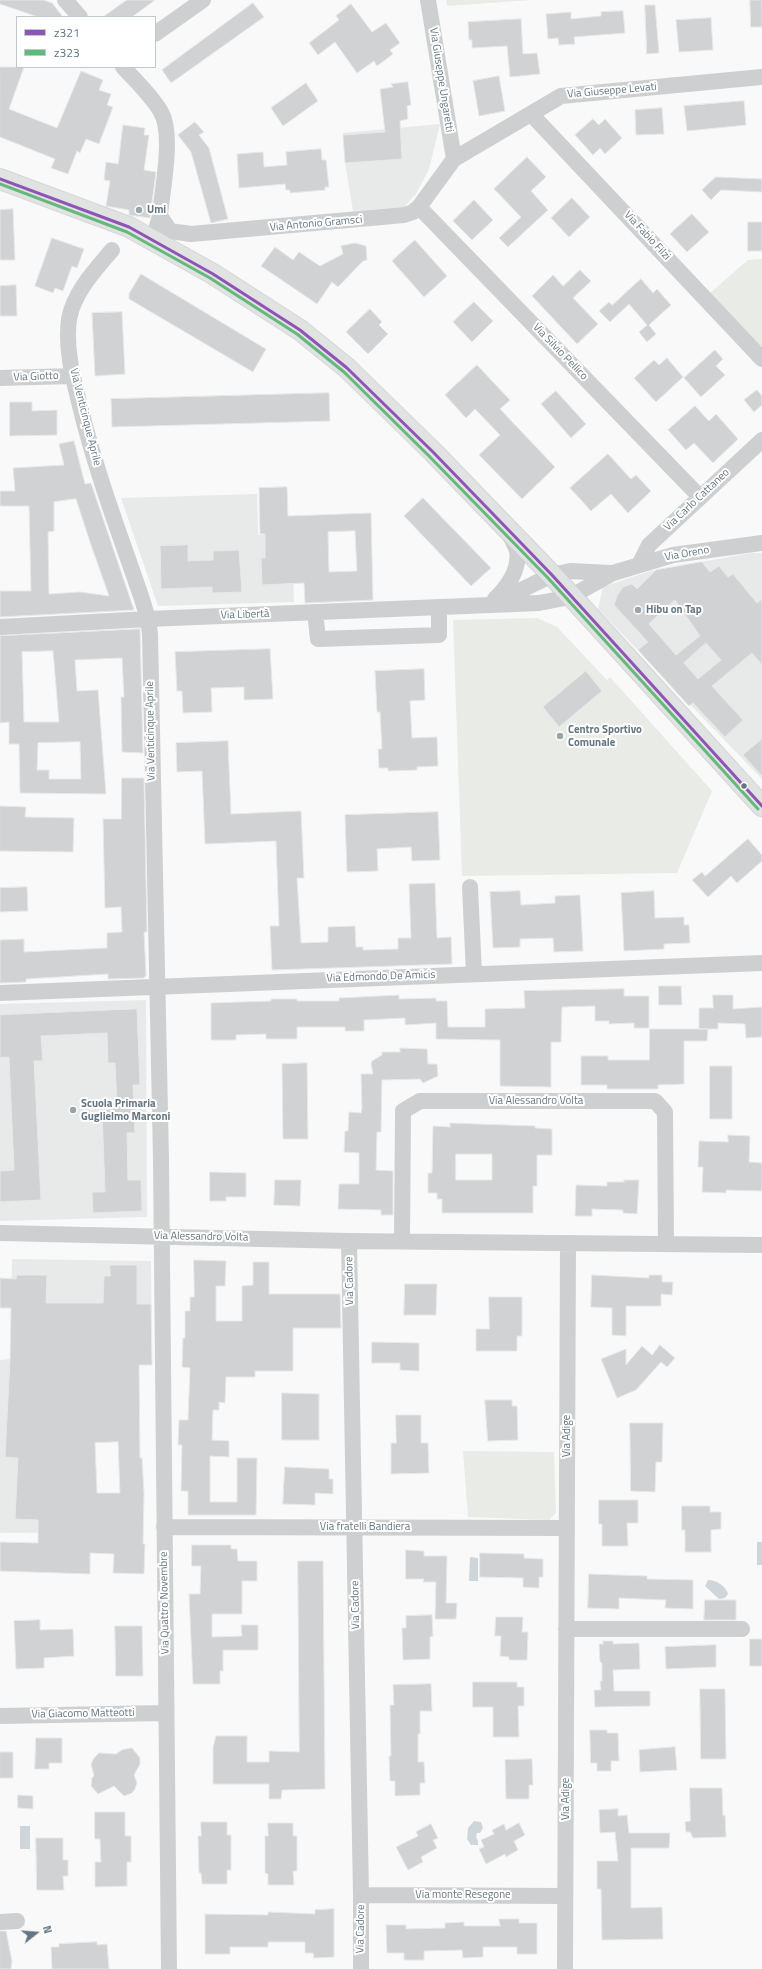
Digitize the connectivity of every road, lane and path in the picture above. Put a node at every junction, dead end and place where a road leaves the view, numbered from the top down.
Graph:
1 (65, 0) edge
2 (203, 0) edge
3 (428, 0) edge
4 (79, 16) edge
5 (156, 33) edge
6 (124, 68) edge
7 (762, 77) edge
8 (531, 114) junction
9 (454, 159) junction
10 (0, 179) edge
11 (419, 207) junction
12 (160, 216) junction
13 (148, 237) junction
14 (112, 250) dead end
15 (762, 359) edge
16 (73, 376) junction
17 (0, 378) edge
18 (762, 440) edge
19 (700, 497) junction
20 (506, 528) junction
21 (762, 543) edge
22 (639, 565) junction
23 (613, 573) junction
24 (552, 576) junction
25 (570, 597) junction
26 (490, 605) junction
27 (439, 607) junction
28 (315, 612) junction
29 (148, 619) junction
30 (0, 627) edge
31 (762, 806) edge
32 (470, 887) dead end
33 (762, 963) edge
34 (474, 974) junction
35 (156, 986) junction
36 (0, 993) edge
37 (0, 1233) edge
38 (161, 1236) junction
39 (349, 1241) junction
40 (402, 1241) junction
41 (568, 1243) junction
42 (666, 1244) junction
43 (762, 1245) edge
44 (164, 1527) junction
45 (355, 1527) junction
46 (567, 1528) junction
47 (566, 1629) junction
48 (742, 1630) dead end
49 (166, 1713) junction
50 (0, 1716) edge
51 (362, 1895) junction
52 (565, 1896) junction
53 (17, 1921) dead end
54 (0, 1922) edge
55 (169, 1969) edge
56 (361, 1969) edge
57 (565, 1969) edge

1 - 4 street
2 - 5 street
3 - 9 street, Via Giuseppe Ungaretti
6 - 12 street
7 - 8 street, Via Giuseppe Levati
8 - 9 street, Via Giuseppe Levati
8 - 15 street, Via Fabio Filzi
9 - 11 street, Via Antonio Gramsci
10 - 13 main road
11 - 12 street, Via Antonio Gramsci
11 - 19 street, Via Silvio Pellico
12 - 13 street
13 - 20 main road
14 - 16 street, Via Venticinque Aprile
16 - 17 street, Via Giotto
16 - 29 street, Via Venticinque Aprile
18 - 19 street, Via Carlo Cattaneo
19 - 22 street, Via Carlo Cattaneo
20 - 24 main road
20 - 26 street
21 - 22 street, Via Oreno
22 - 23 street, Via Oreno
23 - 24 street, Via Oreno
23 - 25 street, Via Oreno
24 - 25 main road
24 - 26 street, Via Libertà
25 - 26 street, Via Libertà
25 - 31 main road
26 - 27 street, Via Libertà
27 - 28 street, Via Libertà
27 - 28 street
28 - 29 street, Via Libertà
29 - 30 street, Via Libertà
29 - 35 street, Via Venticinque Aprile
32 - 34 street
33 - 34 street, Via Edmondo De Amicis
34 - 35 street, Via Edmondo De Amicis
35 - 36 street, Via Edmondo De Amicis
35 - 38 street, Via Venticinque Aprile
37 - 38 street, Via Alessandro Volta
38 - 39 street, Via Alessandro Volta
38 - 44 street, Via Quattro Novembre
39 - 40 street, Via Alessandro Volta
39 - 45 street, Via Cadore
40 - 41 street, Via Alessandro Volta
40 - 42 street, Via Alessandro Volta
41 - 42 street, Via Alessandro Volta
41 - 46 street, Via Adige
42 - 43 street, Via Alessandro Volta
44 - 45 street, Via fratelli Bandiera
44 - 49 street, Via Quattro Novembre
45 - 46 street, Via fratelli Bandiera
45 - 51 street, Via Cadore
46 - 47 street, Via Adige
47 - 48 street
47 - 52 street, Via Adige
49 - 50 street, Via Giacomo Matteotti
49 - 55 street, Via Quattro Novembre
51 - 52 street, Via monte Resegone
51 - 56 street, Via Cadore
52 - 57 street, Via Adige
53 - 54 street

